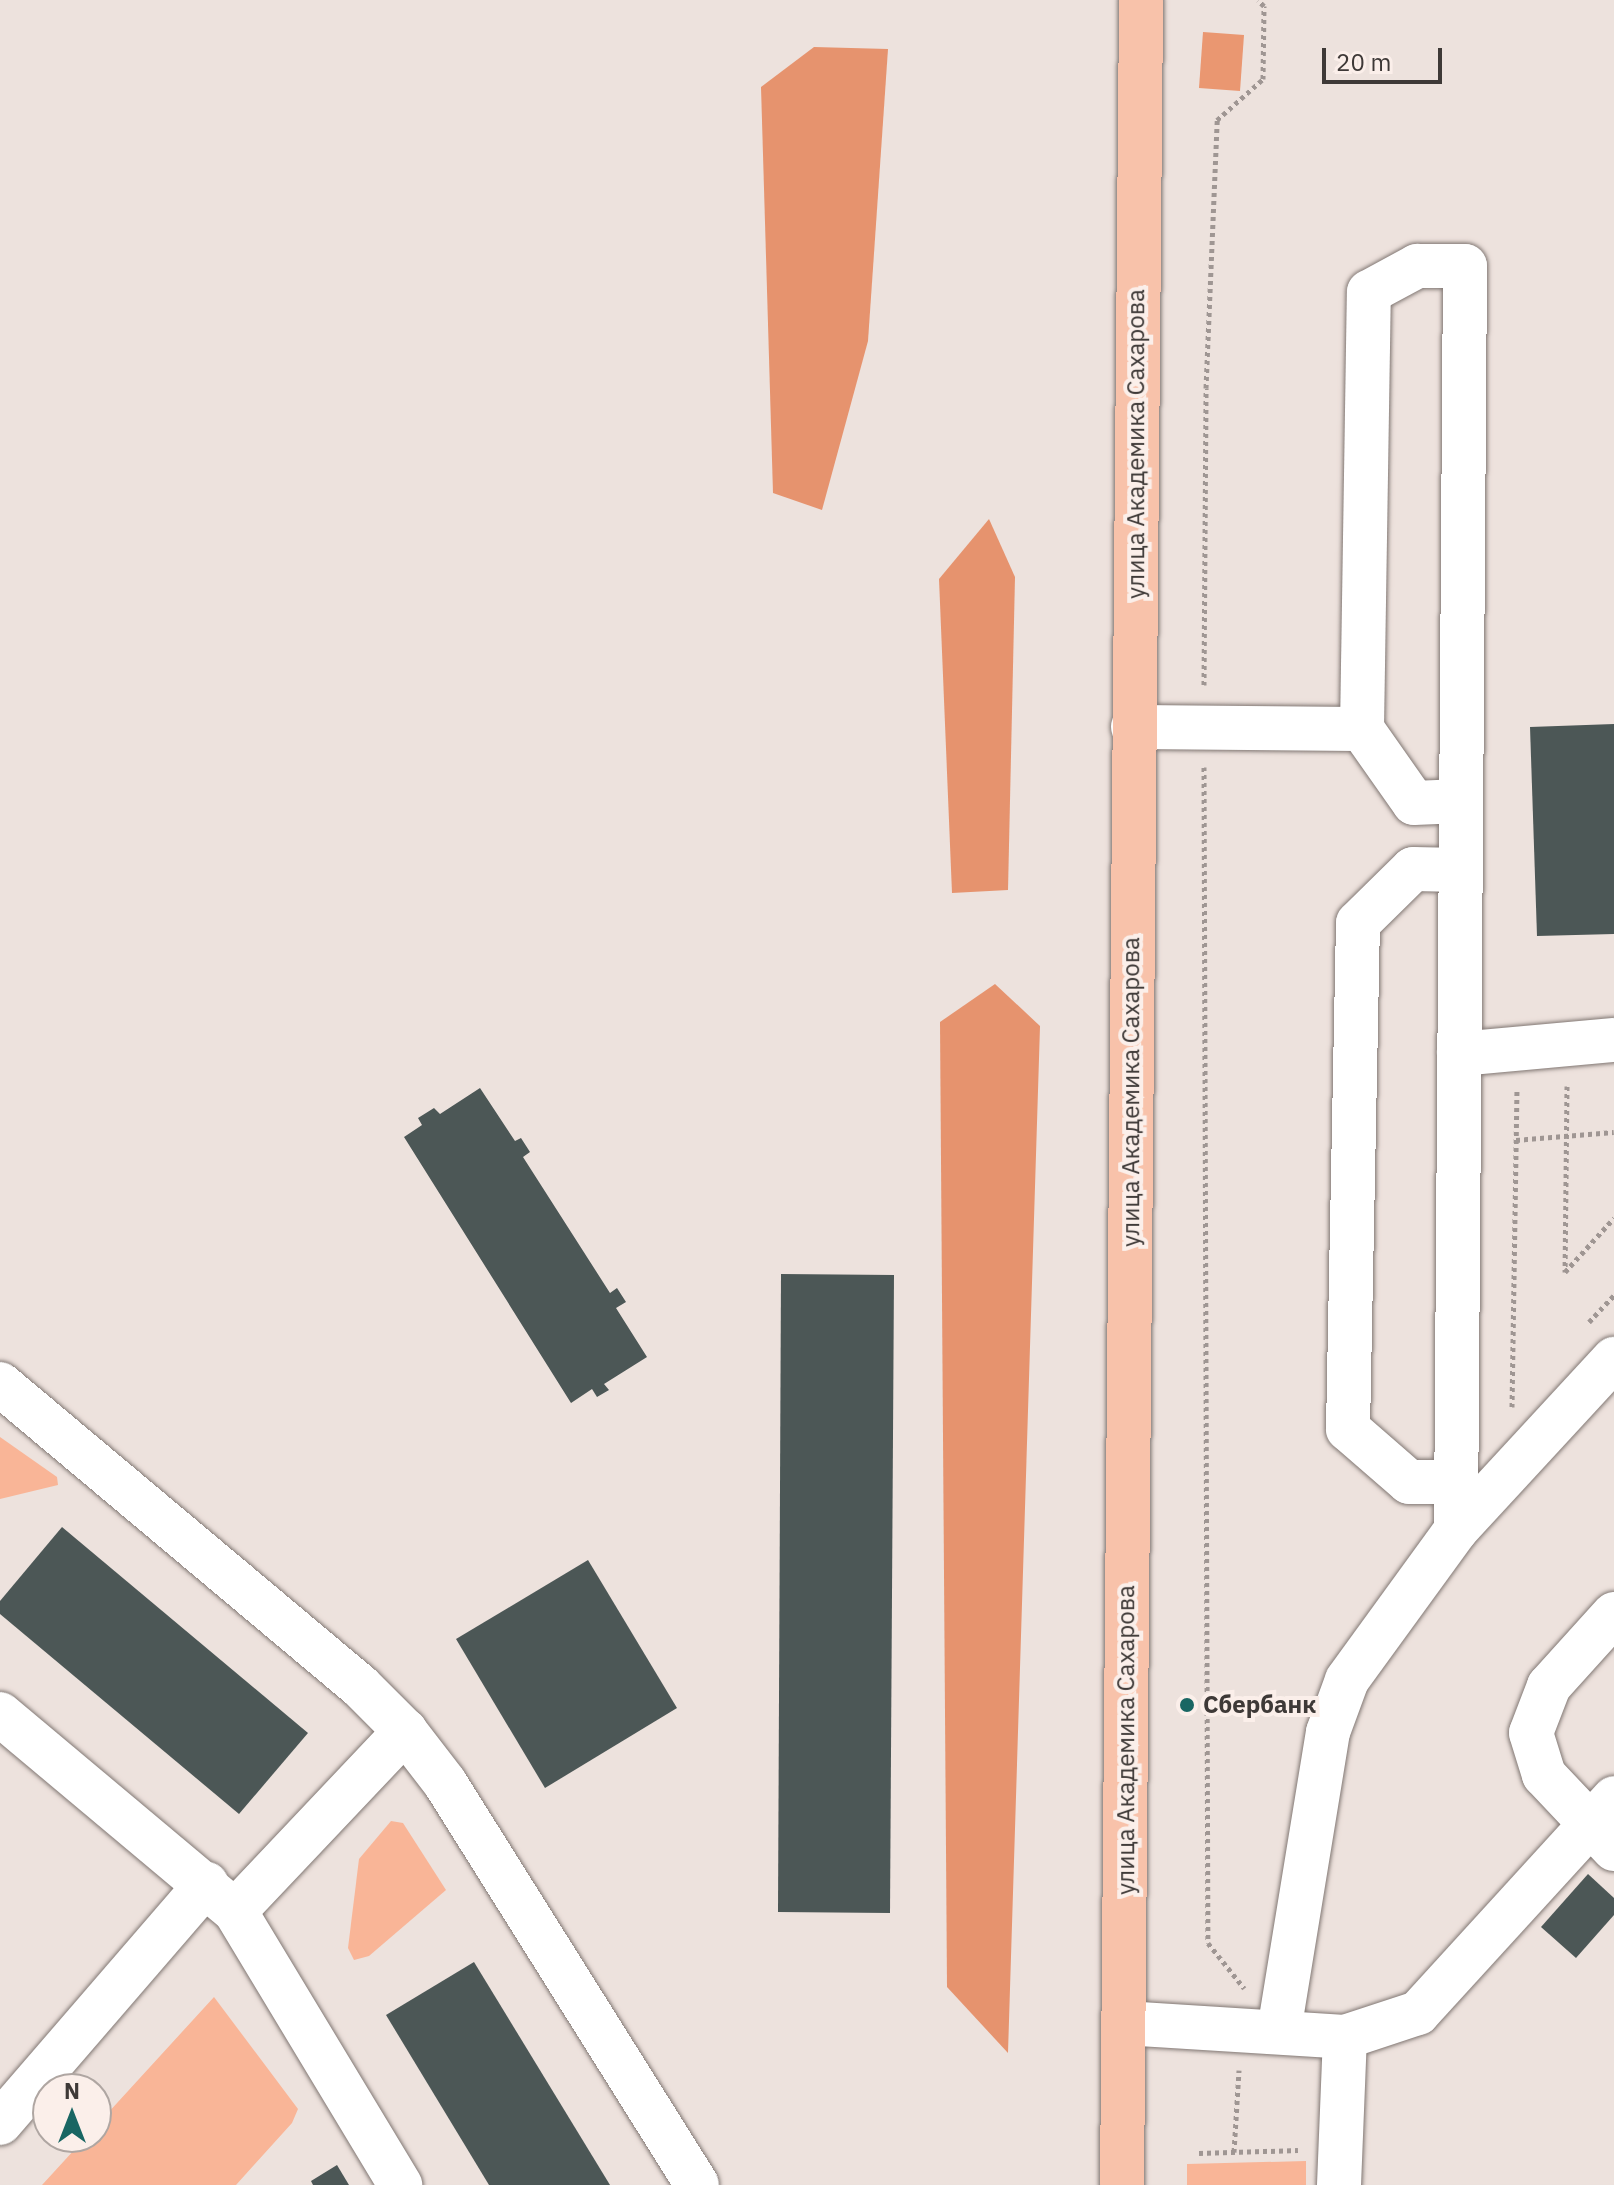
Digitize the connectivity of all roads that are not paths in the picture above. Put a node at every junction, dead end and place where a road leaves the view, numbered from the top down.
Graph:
1 (1141, 0) edge
2 (1133, 727) junction
3 (1362, 729) junction
4 (1461, 801) junction
5 (1461, 870) junction
6 (1614, 1040) edge
7 (1459, 1054) junction
8 (1614, 1359) edge
9 (0, 1384) edge
10 (1456, 1482) junction
11 (1456, 1530) junction
12 (1614, 1614) edge
13 (0, 1714) edge
14 (405, 1731) junction
15 (1606, 1824) edge
16 (220, 1897) junction
17 (1124, 2023) junction
18 (1279, 2031) junction
19 (1345, 2037) junction
20 (0, 2123) edge
21 (1340, 2167) edge
22 (400, 2185) edge
23 (697, 2185) edge
24 (1122, 2185) edge

1 - 2 main road, улица Академика Сахарова
2 - 3 street
2 - 17 main road, улица Академика Сахарова
3 - 4 street
3 - 4 street
4 - 5 street
5 - 7 street
5 - 10 street
6 - 7 street
7 - 10 street
8 - 11 street
9 - 14 street
10 - 11 street
11 - 18 street
12 - 15 street
13 - 16 street
14 - 16 street
14 - 23 street
15 - 19 street
16 - 20 street
16 - 22 street
17 - 18 street
17 - 24 main road, улица Академика Сахарова
18 - 19 street
19 - 21 street

